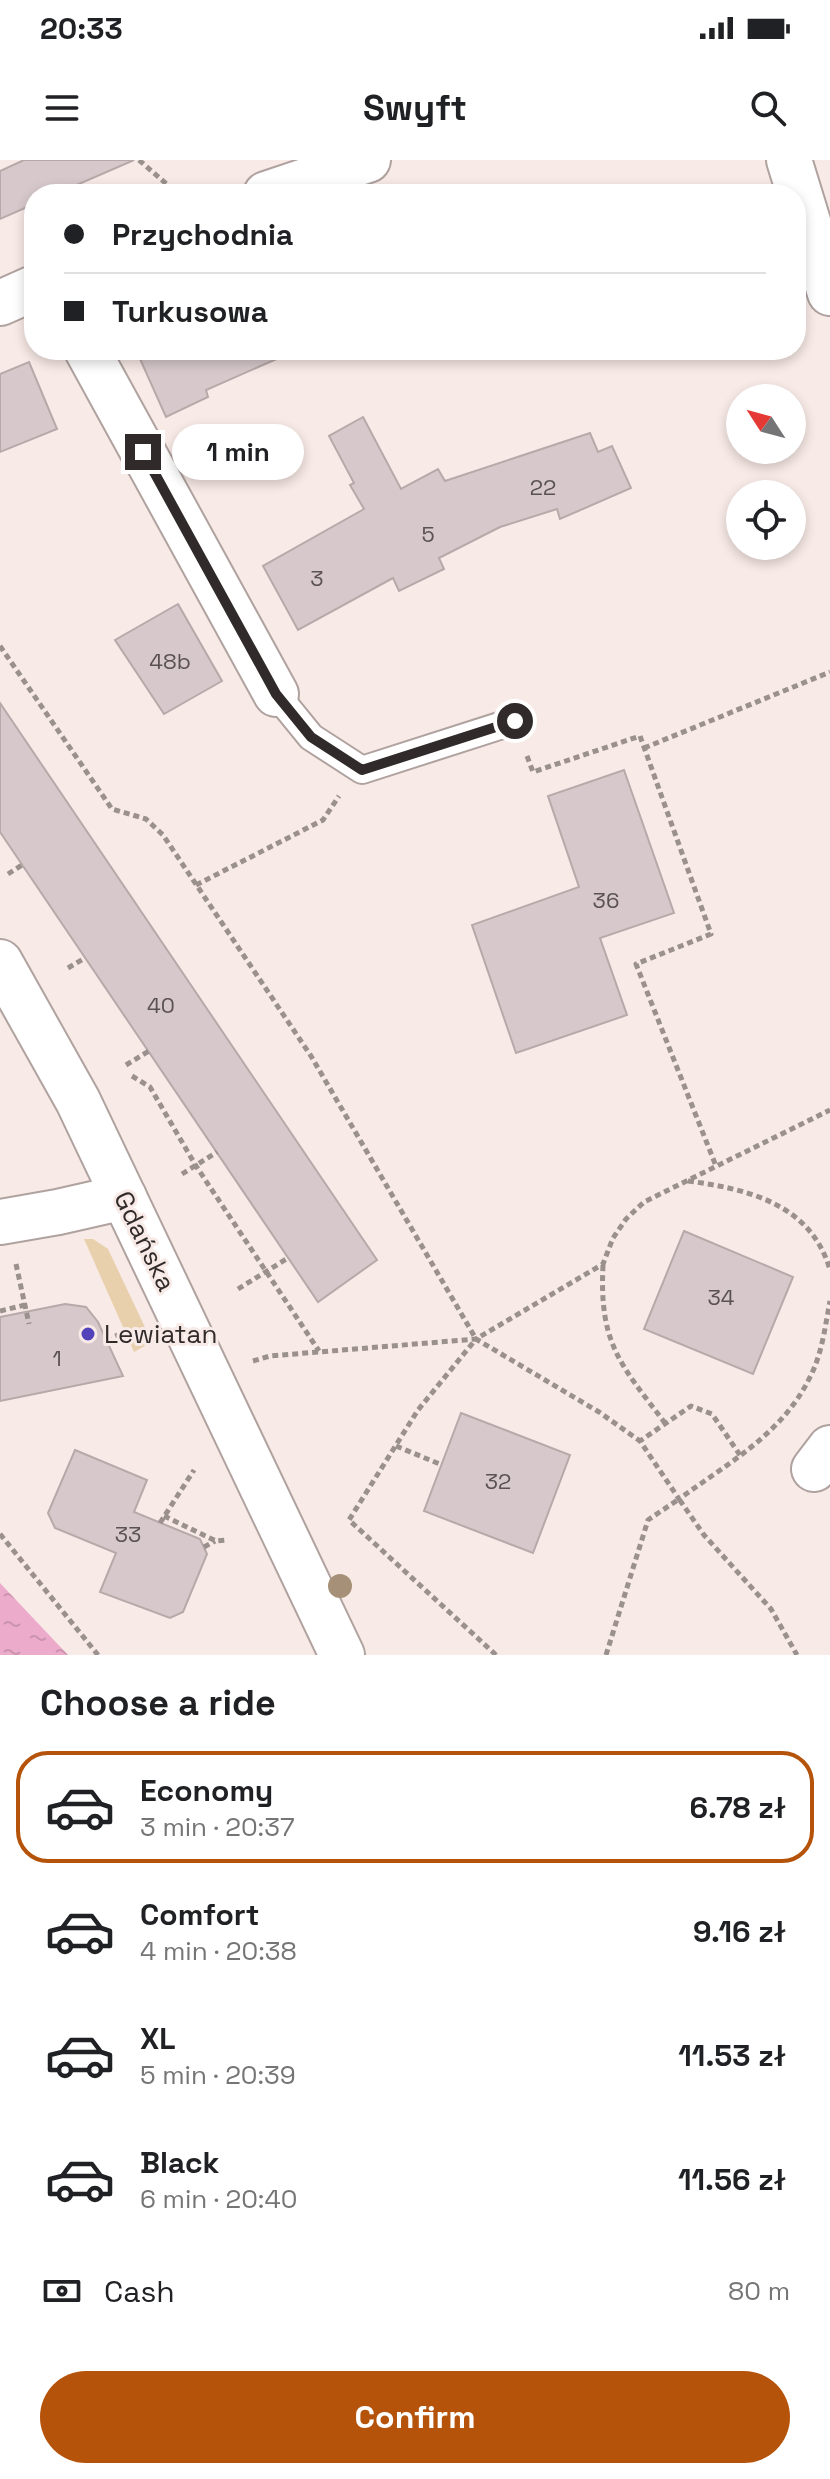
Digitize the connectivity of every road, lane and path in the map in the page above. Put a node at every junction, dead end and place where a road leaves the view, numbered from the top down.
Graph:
1 (139, 160) edge
2 (368, 160) edge
3 (789, 160) edge
4 (167, 184) edge
5 (296, 184) edge
6 (796, 184) edge
7 (806, 215) edge
8 (24, 292) edge
9 (830, 293) edge
10 (0, 303) edge
11 (92, 360) edge
12 (0, 646) edge
13 (830, 672) edge
14 (276, 694) joint
15 (515, 721) joint
16 (644, 748) junction
17 (359, 768) junction
18 (22, 865) dead end
19 (8, 874) dead end
20 (196, 885) junction
21 (85, 958) dead end
22 (0, 962) edge
23 (68, 968) dead end
24 (149, 1051) dead end
25 (126, 1065) dead end
26 (132, 1076) dead end
27 (830, 1110) edge
28 (217, 1152) dead end
29 (196, 1166) junction
30 (716, 1166) junction
31 (182, 1174) dead end
32 (687, 1181) junction
33 (124, 1197) junction
34 (7, 1236) edge
35 (288, 1258) dead end
36 (603, 1264) junction
37 (830, 1270) edge
38 (267, 1271) junction
39 (238, 1289) dead end
40 (830, 1301) edge
41 (25, 1305) junction
42 (0, 1311) edge
43 (29, 1324) dead end
44 (118, 1335) dead end
45 (476, 1339) junction
46 (106, 1340) dead end
47 (320, 1352) junction
48 (241, 1364) dead end
49 (665, 1423) junction
50 (640, 1441) junction
51 (396, 1446) junction
52 (740, 1455) junction
53 (442, 1465) dead end
54 (194, 1470) dead end
55 (679, 1499) junction
56 (164, 1516) junction
57 (160, 1523) dead end
58 (0, 1534) edge
59 (227, 1540) dead end
60 (216, 1541) junction
61 (204, 1547) dead end
62 (98, 1655) edge
63 (342, 1655) edge
64 (496, 1655) edge
65 (606, 1655) edge
66 (797, 1655) edge

1 - 4 path
2 - 5 street
3 - 6 street
7 - 9 street
8 - 10 street
11 - 14 street
12 - 20 path
13 - 16 path
14 - 17 lane
15 - 16 path
15 - 17 lane
16 - 30 path
17 - 20 path
18 - 19 path
20 - 45 path
21 - 23 path
22 - 33 street, Gdańska
24 - 25 path
26 - 29 path
27 - 30 path
28 - 29 path
29 - 31 path
29 - 38 path
30 - 32 path
32 - 36 path
32 - 37 path
33 - 34 street
33 - 63 street, Gdańska
34 - 41 path
35 - 38 path
36 - 45 path
36 - 49 path
38 - 39 path
38 - 47 path
40 - 52 path
41 - 42 path
41 - 43 path
44 - 46 path
45 - 47 path
45 - 50 path
45 - 51 path
47 - 48 path
49 - 50 path
49 - 52 path
50 - 55 path
51 - 53 path
51 - 64 path
52 - 55 path
54 - 56 path
55 - 65 path
55 - 66 path
56 - 57 path
56 - 60 path
58 - 62 path
59 - 60 path
60 - 61 path

